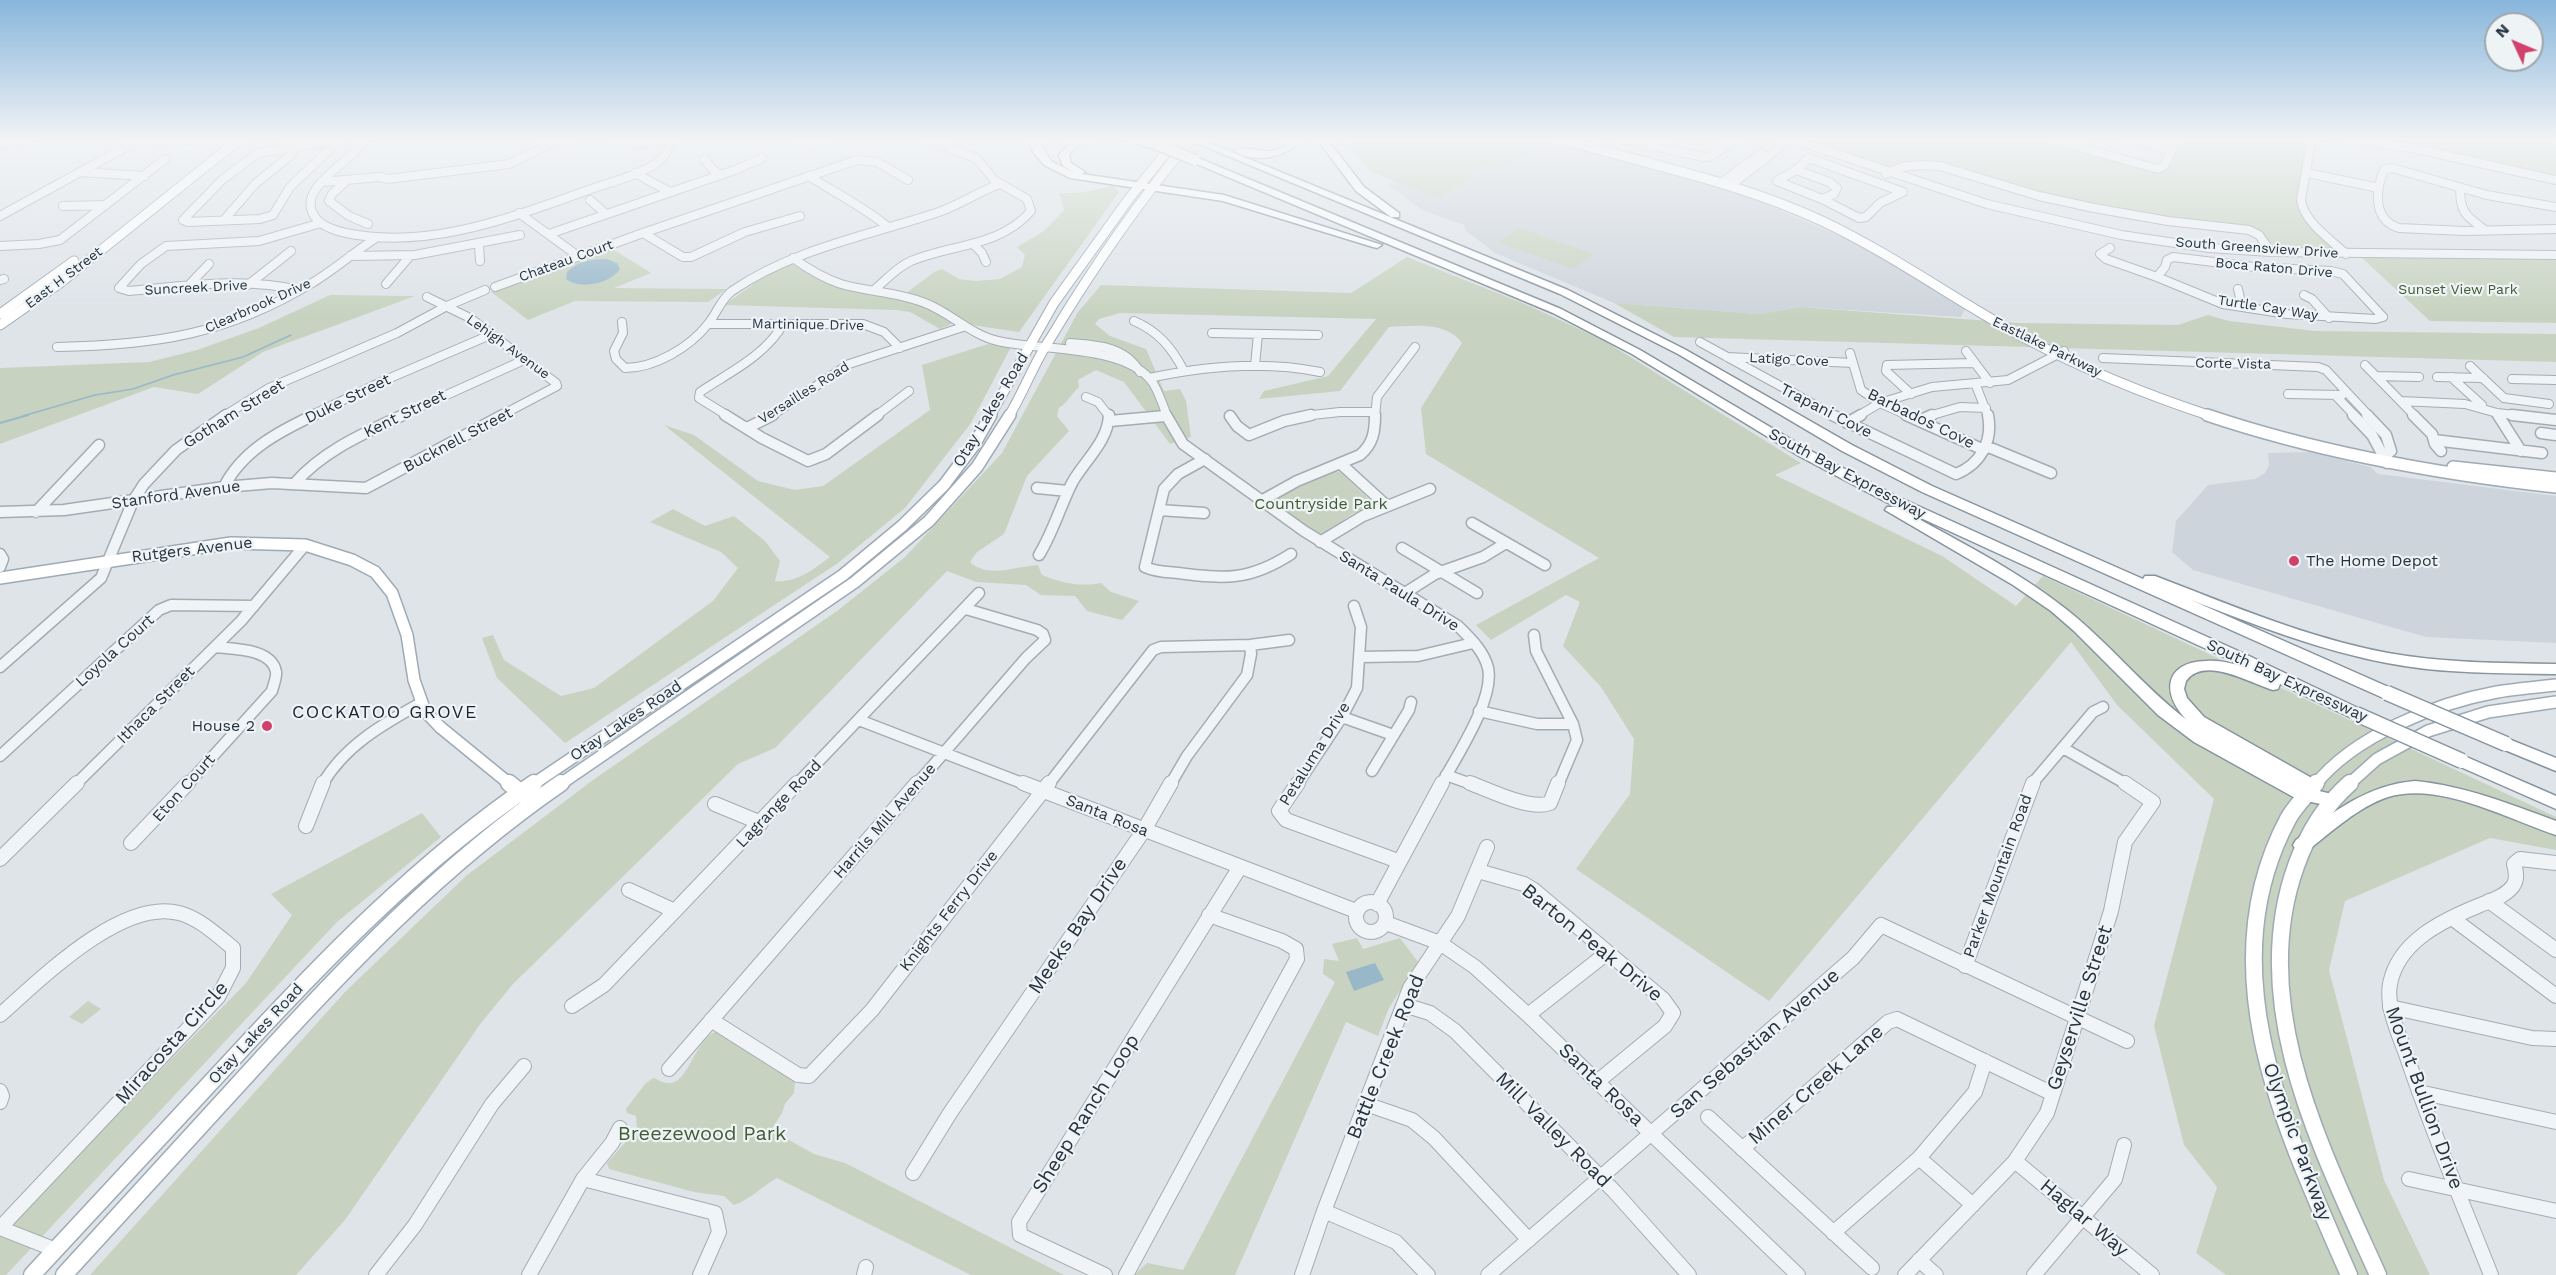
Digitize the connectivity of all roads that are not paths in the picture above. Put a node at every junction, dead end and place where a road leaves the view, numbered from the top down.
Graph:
1 (32, 198) edge
2 (116, 198) edge
3 (155, 198) edge
4 (166, 198) edge
5 (204, 198) edge
6 (243, 198) edge
7 (281, 198) edge
8 (311, 198) edge
9 (330, 198) edge
10 (561, 198) edge
11 (651, 198) edge
12 (743, 198) edge
13 (844, 198) edge
14 (967, 198) edge
15 (1026, 198) edge
16 (1130, 198) edge
17 (1145, 198) edge
18 (1220, 198) edge
19 (1286, 198) edge
20 (1340, 198) edge
21 (1371, 198) edge
22 (1773, 198) edge
23 (1889, 198) edge
24 (1966, 198) edge
25 (2050, 198) edge
26 (2301, 198) edge
27 (2379, 198) edge
28 (2459, 198) edge
29 (2503, 198) edge
30 (1822, 199) edge
31 (590, 200) dead end
32 (107, 205) junction
33 (63, 206) dead end
34 (2556, 207) edge
35 (519, 213) junction
36 (606, 214) junction
37 (0, 216) edge
38 (800, 216) dead end
39 (224, 220) junction
40 (321, 223) junction
41 (368, 224) dead end
42 (888, 227) junction
43 (2556, 229) edge
44 (2485, 230) junction
45 (643, 233) junction
46 (549, 234) junction
47 (520, 235) dead end
48 (376, 238) junction
49 (479, 244) junction
50 (973, 244) junction
51 (0, 246) edge
52 (2110, 248) dead end
53 (2209, 248) junction
54 (291, 251) dead end
55 (2271, 252) junction
56 (2346, 254) junction
57 (1476, 255) junction
58 (2556, 255) edge
59 (350, 256) junction
60 (410, 256) junction
61 (578, 256) junction
62 (793, 258) junction
63 (480, 261) dead end
64 (986, 262) dead end
65 (209, 264) dead end
66 (2217, 264) junction
67 (2157, 277) junction
68 (1485, 281) junction
69 (386, 284) dead end
70 (248, 285) junction
71 (188, 286) junction
72 (490, 289) joint
73 (2238, 289) dead end
74 (299, 290) junction
75 (874, 290) junction
76 (2304, 295) dead end
77 (426, 297) dead end
78 (447, 306) junction
79 (2242, 307) junction
80 (0, 314) edge
81 (2383, 317) joint
82 (2329, 318) junction
83 (1134, 321) dead end
84 (622, 322) dead end
85 (784, 323) junction
86 (708, 324) junction
87 (0, 325) edge
88 (963, 327) junction
89 (1212, 333) dead end
90 (1258, 334) junction
91 (490, 335) junction
92 (1318, 335) dead end
93 (1700, 342) dead end
94 (1030, 343) junction
95 (1046, 344) junction
96 (57, 347) dead end
97 (1415, 347) dead end
98 (900, 348) junction
99 (1966, 351) dead end
100 (1850, 353) dead end
101 (2061, 353) junction
102 (1724, 357) junction
103 (2103, 358) dead end
104 (524, 360) junction
105 (1854, 363) junction
106 (1974, 363) junction
107 (2365, 365) dead end
108 (1255, 366) junction
109 (2470, 366) dead end
110 (1184, 371) junction
111 (1320, 372) dead end
112 (2376, 376) junction
113 (2419, 377) dead end
114 (1149, 378) junction
115 (2437, 378) dead end
116 (2451, 378) junction
117 (2482, 378) junction
118 (2512, 379) dead end
119 (2554, 381) edge
120 (556, 383) joint
121 (1975, 383) junction
122 (1990, 383) junction
123 (909, 391) dead end
124 (1911, 394) junction
125 (2288, 394) dead end
126 (2335, 395) junction
127 (2351, 396) junction
128 (1086, 397) dead end
129 (2401, 401) junction
130 (1880, 403) junction
131 (2549, 404) dead end
132 (1986, 408) junction
133 (1374, 412) junction
134 (2494, 412) junction
135 (1165, 416) junction
136 (1230, 416) dead end
137 (2556, 420) edge
138 (1110, 421) junction
139 (1919, 421) junction
140 (1847, 423) junction
141 (747, 428) junction
142 (2541, 433) dead end
143 (2556, 435) edge
144 (2373, 438) junction
145 (2388, 439) junction
146 (2434, 440) junction
147 (99, 445) dead end
148 (1985, 448) junction
149 (2521, 451) junction
150 (2441, 452) dead end
151 (1804, 453) junction
152 (2542, 453) dead end
153 (1205, 459) junction
154 (2386, 460) junction
155 (1341, 464) junction
156 (2051, 473) dead end
157 (1904, 477) junction
158 (2556, 478) edge
159 (295, 483) junction
160 (224, 487) junction
161 (352, 487) joint
162 (1036, 488) dead end
163 (2556, 488) edge
164 (1430, 489) dead end
165 (1068, 491) junction
166 (133, 501) junction
167 (1261, 501) junction
168 (1387, 506) junction
169 (1159, 510) junction
170 (0, 512) edge
171 (36, 512) junction
172 (1204, 513) dead end
173 (1472, 523) dead end
174 (1320, 542) junction
175 (1506, 543) junction
176 (304, 545) junction
177 (1402, 548) dead end
178 (0, 554) edge
179 (1291, 554) dead end
180 (1039, 555) dead end
181 (109, 561) junction
182 (1545, 565) dead end
183 (0, 567) edge
184 (1442, 572) junction
185 (0, 578) edge
186 (979, 593) dead end
187 (1405, 593) junction
188 (1478, 593) dead end
189 (254, 606) junction
190 (1354, 606) dead end
191 (966, 609) junction
192 (779, 618) junction
193 (1534, 635) dead end
194 (1289, 640) dead end
195 (1473, 643) junction
196 (1250, 645) junction
197 (215, 646) junction
198 (1361, 657) junction
199 (0, 667) edge
200 (2556, 669) edge
201 (721, 674) junction
202 (2556, 685) edge
203 (1411, 702) dead end
204 (2556, 702) edge
205 (421, 703) junction
206 (2103, 707) dead end
207 (1479, 711) junction
208 (2353, 715) junction
209 (1342, 717) junction
210 (859, 720) junction
211 (1573, 724) junction
212 (1393, 735) junction
213 (2509, 742) junction
214 (2063, 748) junction
215 (945, 752) junction
216 (0, 756) edge
217 (2556, 758) edge
218 (2556, 765) edge
219 (1372, 771) dead end
220 (1446, 775) junction
221 (1045, 790) junction
222 (2307, 790) junction
223 (520, 792) junction
224 (2330, 800) junction
225 (534, 802) junction
226 (2556, 803) edge
227 (715, 804) dead end
228 (761, 823) junction
229 (306, 826) dead end
230 (2556, 828) edge
231 (1144, 830) junction
232 (131, 843) dead end
233 (2302, 845) junction
234 (1487, 847) dead end
235 (0, 858) edge
236 (1398, 861) junction
237 (2556, 862) edge
238 (1240, 867) junction
239 (1478, 871) junction
240 (628, 890) dead end
241 (2489, 901) junction
242 (1377, 904) junction
243 (675, 911) junction
244 (1356, 911) junction
245 (1209, 915) junction
246 (2452, 918) junction
247 (1386, 923) junction
248 (1440, 943) junction
249 (2555, 947) edge
250 (1607, 953) junction
251 (1965, 966) junction
252 (2556, 996) edge
253 (1404, 1005) junction
254 (572, 1006) dead end
255 (2390, 1007) junction
256 (1528, 1014) junction
257 (0, 1015) edge
258 (2077, 1017) junction
259 (711, 1020) junction
260 (2556, 1040) edge
261 (2127, 1041) dead end
262 (1985, 1060) junction
263 (524, 1066) dead end
264 (669, 1069) dead end
265 (1597, 1082) junction
266 (0, 1090) edge
267 (2419, 1092) junction
268 (2053, 1094) junction
269 (0, 1102) edge
270 (1366, 1104) junction
271 (1708, 1117) dead end
272 (2556, 1122) edge
273 (620, 1128) dead end
274 (1652, 1134) junction
275 (2124, 1145) dead end
276 (1742, 1149) junction
277 (1919, 1158) junction
278 (2015, 1161) junction
279 (913, 1173) dead end
280 (1600, 1177) junction
281 (583, 1179) junction
282 (2409, 1179) dead end
283 (2457, 1189) junction
284 (1974, 1205) junction
285 (1324, 1211) junction
286 (2556, 1211) edge
287 (2083, 1218) junction
288 (0, 1228) edge
289 (1833, 1233) junction
290 (1529, 1240) junction
291 (56, 1250) junction
292 (1919, 1260) junction
293 (1872, 1268) dead end
294 (32, 1275) edge
295 (64, 1275) edge
296 (376, 1275) edge
297 (529, 1275) edge
298 (700, 1275) edge
299 (1105, 1275) edge
300 (1126, 1275) edge
301 (1302, 1275) edge
302 (1428, 1275) edge
303 (1488, 1275) edge
304 (1689, 1275) edge
305 (1798, 1275) edge
306 (1905, 1275) edge
307 (1936, 1275) edge
308 (2034, 1275) edge
309 (2152, 1275) edge
310 (2349, 1275) edge
311 (2378, 1275) edge
312 (2491, 1275) edge

1 - 37 street
2 - 32 street
3 - 80 main road, East H Street
4 - 87 main road, East H Street
5 - 39 street
6 - 39 street
7 - 39 street
8 - 40 street
9 - 41 street
10 - 35 street
11 - 36 street
12 - 45 street, Chateau Court
13 - 42 street
14 - 42 street
15 - 50 street
16 - 94 main road, Otay Lakes Road
17 - 95 main road, Otay Lakes Road
18 - 68 highway
19 - 68 highway, South Bay Expressway, bridge
20 - 57 highway, South Bay Expressway
21 - 57 highway
22 - 101 main road, Eastlake Parkway
23 - 30 street
24 - 53 street, South Greensview Drive
25 - 55 street
26 - 56 street
27 - 44 street
28 - 44 street
29 - 34 street
31 - 36 street
32 - 33 street
32 - 51 street
35 - 46 street
35 - 48 street
36 - 46 street
38 - 45 street
40 - 48 street
40 - 71 street, Suncreek Drive
42 - 62 street
43 - 44 street
45 - 61 street, Chateau Court
46 - 61 street
47 - 49 street
48 - 59 street, Clearbrook Drive
49 - 60 street
49 - 63 street
50 - 64 street
50 - 75 street
52 - 67 street, Turtle Cay Way
53 - 55 street, South Greensview Drive
53 - 66 street
54 - 70 street
55 - 56 street, South Greensview Drive
56 - 58 street, South Greensview Drive
57 - 157 highway, South Bay Expressway
59 - 60 street
59 - 74 street, Clearbrook Drive
60 - 69 street
61 - 72 street, Chateau Court
62 - 75 street
62 - 86 street
65 - 71 street
66 - 67 street, Boca Raton Drive
66 - 81 street, Boca Raton Drive
67 - 79 street, Turtle Cay Way
68 - 151 highway, South Bay Expressway
70 - 71 street, Suncreek Drive
70 - 74 street, Suncreek Drive
72 - 78 street, Gotham Street
73 - 79 street
74 - 96 street, Clearbrook Drive
75 - 88 street
76 - 82 street
77 - 78 street, Lehigh Avenue
78 - 91 street, Lehigh Avenue
78 - 166 street, Gotham Street
79 - 82 street, Turtle Cay Way
81 - 82 street, Turtle Cay Way
83 - 110 street
84 - 86 street
85 - 86 street, Martinique Drive
85 - 98 street, Martinique Drive
85 - 141 street
88 - 94 street
88 - 98 street, Versailles Road
89 - 90 street
90 - 92 street
90 - 108 street
91 - 104 street, Lehigh Avenue
91 - 160 street, Duke Street
93 - 102 street, Trapani Cove
94 - 95 street
94 - 192 main road, Otay Lakes Road
95 - 114 street
95 - 201 main road, Otay Lakes Road
97 - 133 street
98 - 141 street, Versailles Road
99 - 106 street
100 - 105 street, Barbados Cove
101 - 122 street
101 - 154 main road, Eastlake Parkway
102 - 105 street, Latigo Cove
102 - 140 street, Trapani Cove
103 - 127 street, Corte Vista
104 - 120 street, Lehigh Avenue
104 - 159 street, Kent Street
105 - 130 street, Barbados Cove
106 - 122 street
106 - 124 street
107 - 112 street
108 - 110 street
108 - 111 street
109 - 117 street
110 - 114 street
112 - 113 street
112 - 129 street
114 - 135 street, Santa Paula Drive
115 - 116 street
116 - 117 street
116 - 134 street
117 - 131 street
118 - 119 street
120 - 161 street, Bucknell Street
121 - 122 street
121 - 124 street
121 - 132 street
123 - 141 street
124 - 130 street
125 - 126 street
126 - 127 street
126 - 144 street
127 - 145 street, Corte Vista
128 - 138 street
129 - 134 street
129 - 146 street
130 - 139 street, Barbados Cove
130 - 140 street
132 - 139 street
132 - 148 street
133 - 136 street
133 - 155 street
134 - 137 street
134 - 149 street
135 - 138 street
135 - 153 street, Santa Paula Drive
138 - 165 street
139 - 148 street, Barbados Cove
140 - 148 street, Trapani Cove
142 - 143 street
144 - 145 street
144 - 154 street
145 - 154 street
146 - 149 street
146 - 150 street
147 - 171 street
148 - 156 street, Barbados Cove
149 - 152 street
151 - 208 highway, South Bay Expressway
151 - 222 highway
153 - 167 street, Santa Paula Drive
153 - 169 street
154 - 158 main road, Eastlake Parkway
154 - 163 main road, Eastlake Parkway
155 - 167 street
155 - 168 street
157 - 200 highway
157 - 213 highway, South Bay Expressway, bridge
159 - 160 street, Stanford Avenue
159 - 161 street, Stanford Avenue
160 - 166 street, Stanford Avenue
162 - 165 street
164 - 168 street
165 - 180 street
166 - 171 street, Stanford Avenue
166 - 181 street, Gotham Street
167 - 174 street, Santa Paula Drive
168 - 174 street
169 - 172 street
169 - 179 street
170 - 171 street, Stanford Avenue
173 - 175 street
174 - 187 street, Santa Paula Drive
175 - 182 street
175 - 184 street
176 - 181 main road, Rutgers Avenue
176 - 189 street, Ithaca Street
176 - 205 main road, Rutgers Avenue
177 - 184 street
178 - 183 street
181 - 185 main road, Rutgers Avenue
181 - 199 street, Gotham Street
184 - 187 street
184 - 188 street
186 - 191 street, Lagrange Road
187 - 195 street, Santa Paula Drive
189 - 197 street, Ithaca Street
189 - 216 street, Loyola Court
190 - 198 street, Petaluma Drive
191 - 210 street, Lagrange Road
191 - 215 street, Harrils Mill Avenue
192 - 201 main road
192 - 223 main road, Otay Lakes Road
193 - 211 street
194 - 196 street
195 - 198 street
195 - 207 street, Santa Paula Drive
196 - 221 street, Knights Ferry Drive
196 - 231 street, Meeks Bay Drive
197 - 232 street, Eton Court
197 - 235 street, Ithaca Street
198 - 209 street, Petaluma Drive
201 - 225 main road, Otay Lakes Road
202 - 222 main road, Olympic Parkway
203 - 212 street
204 - 224 main road, Olympic Parkway
205 - 223 main road, Rutgers Avenue
205 - 229 street
206 - 214 street, Parker Mountain Road
207 - 211 street
207 - 220 street, Santa Paula Drive
208 - 222 highway
208 - 226 highway, South Bay Expressway, bridge
209 - 212 street
209 - 236 street, Petaluma Drive
210 - 215 street, Santa Rosa
210 - 228 street, Lagrange Road
211 - 220 street
212 - 219 street
213 - 217 highway
213 - 218 highway
214 - 251 street, Parker Mountain Road
214 - 258 street, Geyserville Street
215 - 221 street, Santa Rosa
215 - 259 street, Harrils Mill Avenue
220 - 236 street, Santa Paula Drive
221 - 231 street, Santa Rosa
221 - 259 street, Knights Ferry Drive
222 - 224 highway
222 - 310 main road, Olympic Parkway
223 - 225 main road, Rutgers Avenue
223 - 291 main road, Otay Lakes Road
224 - 233 main road, Olympic Parkway
225 - 295 main road, Otay Lakes Road
227 - 228 street
228 - 243 street, Lagrange Road
230 - 233 highway
231 - 238 street, Santa Rosa
231 - 279 street, Meeks Bay Drive
233 - 311 main road, Olympic Parkway
234 - 239 street, Battle Creek Road
236 - 242 street, Santa Paula Drive
237 - 241 street, Mount Bullion Drive
238 - 244 street, Santa Rosa
238 - 245 street, Sheep Ranch Loop
239 - 248 street, Battle Creek Road
239 - 250 street, Barton Peak Drive
240 - 243 street
241 - 246 street, Mount Bullion Drive
241 - 249 street
242 - 244 street
242 - 247 street
243 - 254 street, Lagrange Road
244 - 247 street
245 - 299 street, Sheep Ranch Loop
245 - 300 street
246 - 252 street
246 - 255 street, Mount Bullion Drive
247 - 248 street, Santa Rosa
248 - 253 street, Battle Creek Road
248 - 256 street, Santa Rosa
250 - 256 street
250 - 265 street, Barton Peak Drive
251 - 258 street
251 - 274 street, San Sebastian Avenue
253 - 270 street, Battle Creek Road
253 - 280 street, Mill Valley Road
255 - 260 street
255 - 267 street, Mount Bullion Drive
256 - 265 street, Santa Rosa
257 - 288 street, Miracosta Circle
258 - 261 street
258 - 268 street, Geyserville Street
259 - 264 street, Harrils Mill Avenue
262 - 268 street, Miner Creek Lane
262 - 276 street, Miner Creek Lane
262 - 277 street
263 - 296 street
265 - 274 street, Santa Rosa
266 - 269 street
267 - 272 street
267 - 283 street, Mount Bullion Drive
268 - 278 street, Geyserville Street
270 - 285 street, Battle Creek Road
270 - 290 street
271 - 276 street
273 - 281 street
274 - 280 street, San Sebastian Avenue
274 - 305 street, Santa Rosa
275 - 287 street
276 - 289 street
277 - 284 street
277 - 289 street
278 - 284 street, Geyserville Street
278 - 287 street, Haglar Way
280 - 290 street, San Sebastian Avenue
280 - 304 street, Mill Valley Road
281 - 297 street
281 - 298 street
282 - 283 street
283 - 286 street
283 - 312 street, Mount Bullion Drive
284 - 292 street, Geyserville Street
285 - 301 street, Battle Creek Road
285 - 302 street
287 - 308 street
287 - 309 street, Haglar Way
288 - 291 street
289 - 293 street
290 - 303 street, San Sebastian Avenue
291 - 294 main road, Otay Lakes Road
292 - 306 street, Geyserville Street
292 - 307 street

